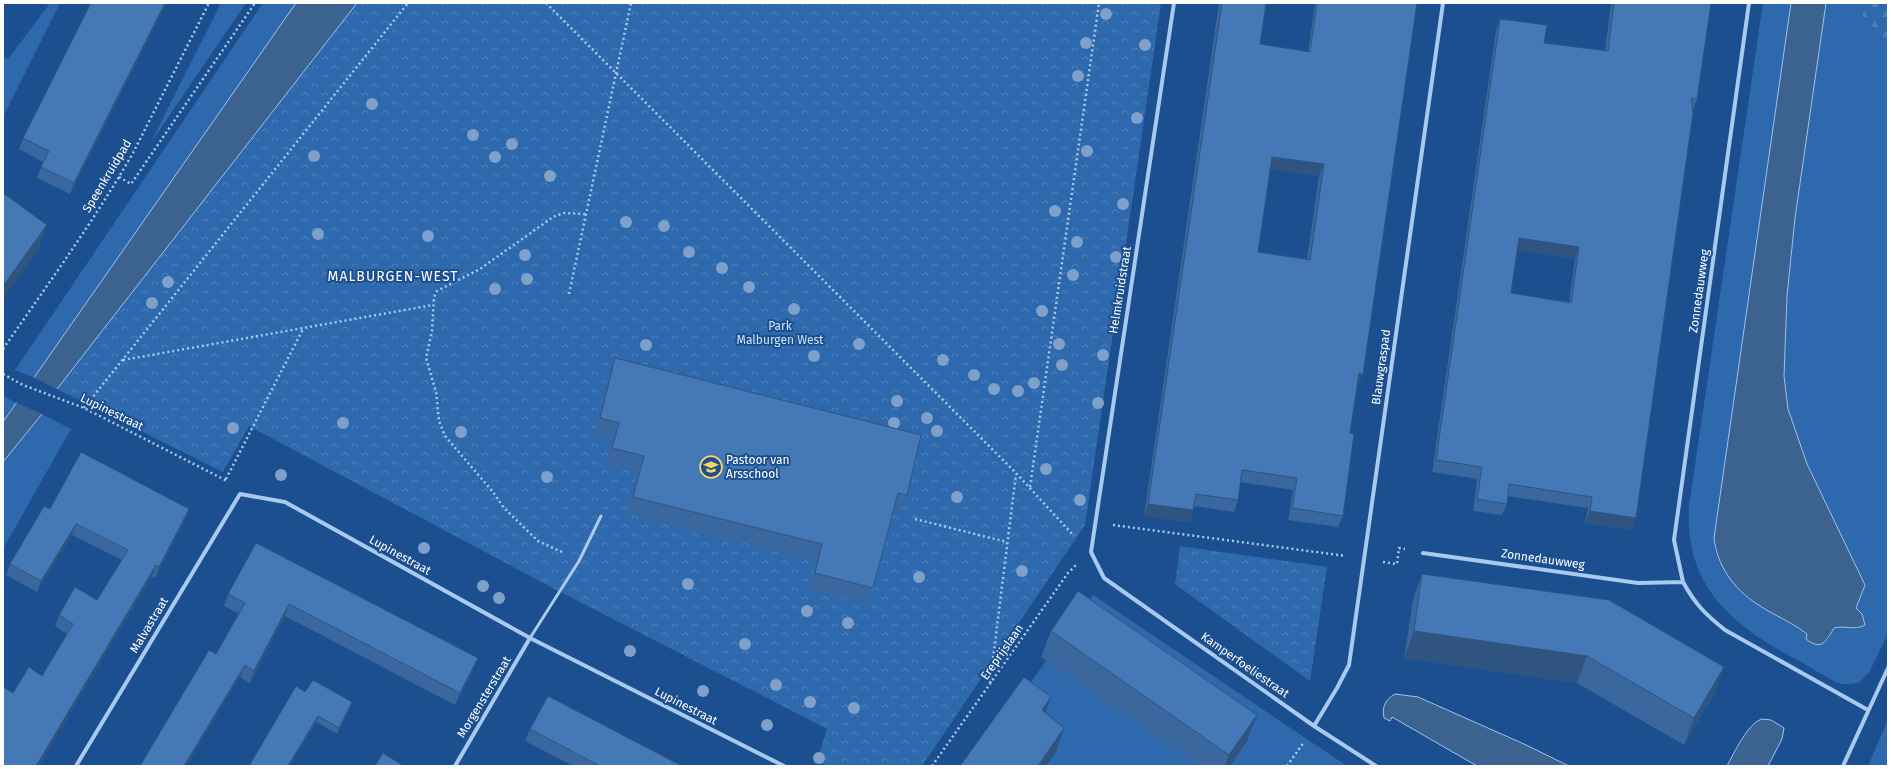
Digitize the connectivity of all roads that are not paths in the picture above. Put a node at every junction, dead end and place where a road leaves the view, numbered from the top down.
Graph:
1 (1174, 3) edge
2 (1443, 3) edge
3 (1749, 3) edge
4 (240, 494) joint
5 (601, 516) dead end
6 (1423, 553) road end
7 (1104, 578) joint
8 (1683, 582) junction
9 (530, 638) junction
10 (1888, 668) edge
11 (1868, 710) junction
12 (1314, 726) junction
13 (76, 766) edge
14 (455, 766) edge
15 (784, 766) edge
16 (1376, 766) edge
17 (1843, 766) edge

1 - 7 street, Helmkruidstraat
2 - 12 street, Blauwgraspad
3 - 8 street, Zonnedauwweg
4 - 9 street, Lupinestraat
4 - 13 street, Malvastraat
5 - 9 lane
6 - 8 street, Zonnedauwweg
7 - 12 street, Kamperfoeliestraat
8 - 11 street, Zonnedauwweg
9 - 14 street, Morgensterstraat
9 - 15 street, Lupinestraat
10 - 11 street
11 - 17 street
12 - 16 street, Kamperfoeliestraat

